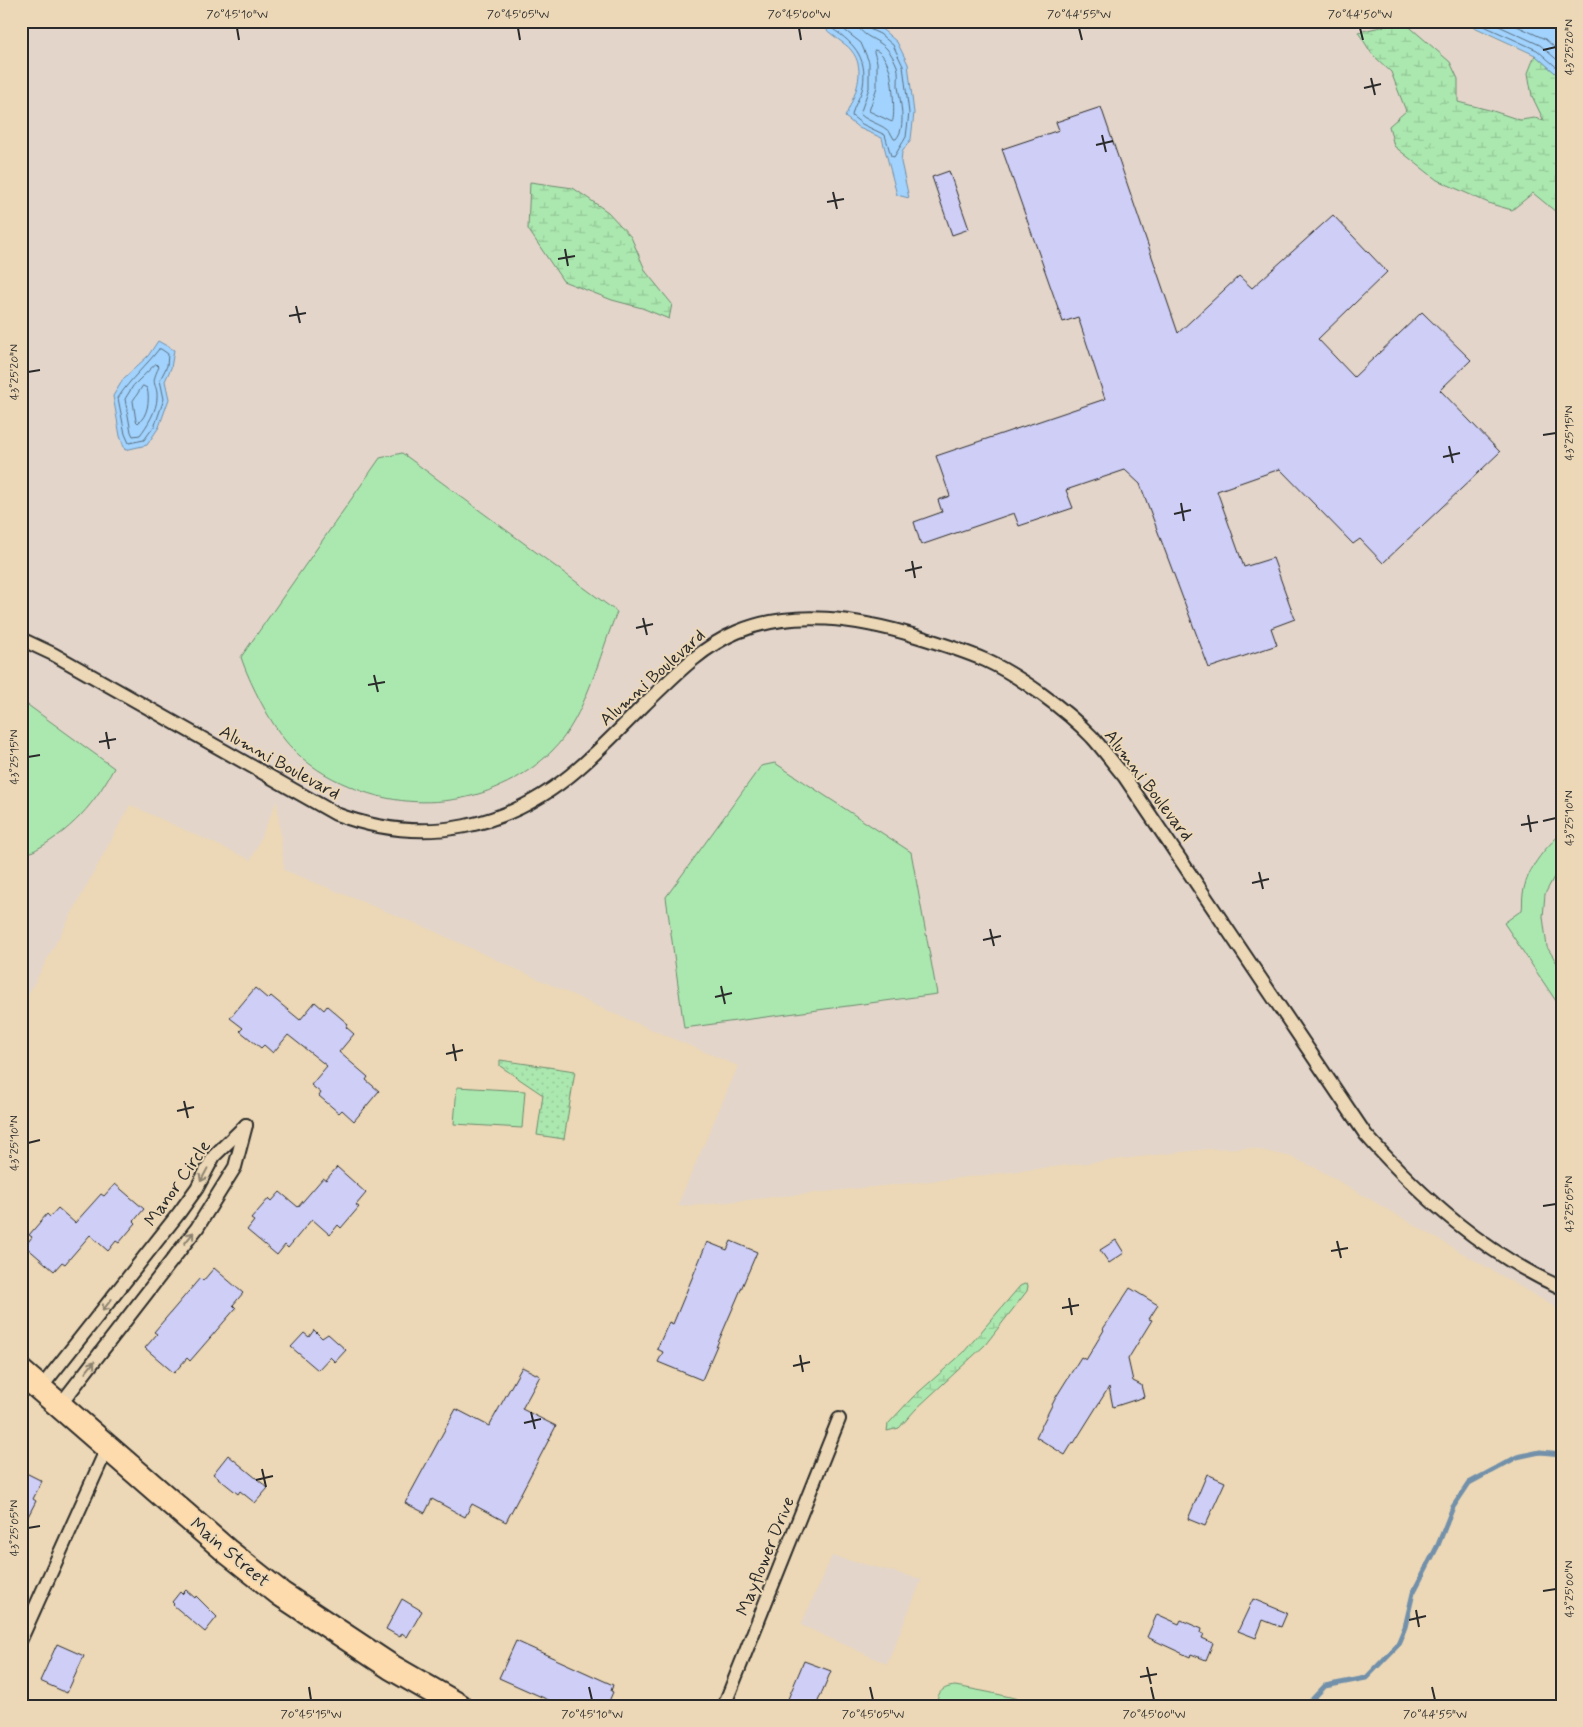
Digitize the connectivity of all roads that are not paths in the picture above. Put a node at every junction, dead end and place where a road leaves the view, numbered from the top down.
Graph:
1 (21, 639) edge
2 (1562, 1288) edge
3 (21, 1372) edge
4 (40, 1389) junction
5 (60, 1405) junction
6 (839, 1419) dead end
7 (108, 1446) junction
8 (21, 1639) edge
9 (459, 1706) edge
10 (724, 1706) edge

1 - 2 street, Alumni Boulevard
3 - 4 highway, Main Street
4 - 5 highway, Main Street
5 -> 4 street, Manor Circle
5 - 7 highway, Main Street
6 - 10 street, Mayflower Drive
7 - 8 street
7 - 9 highway, Main Street

